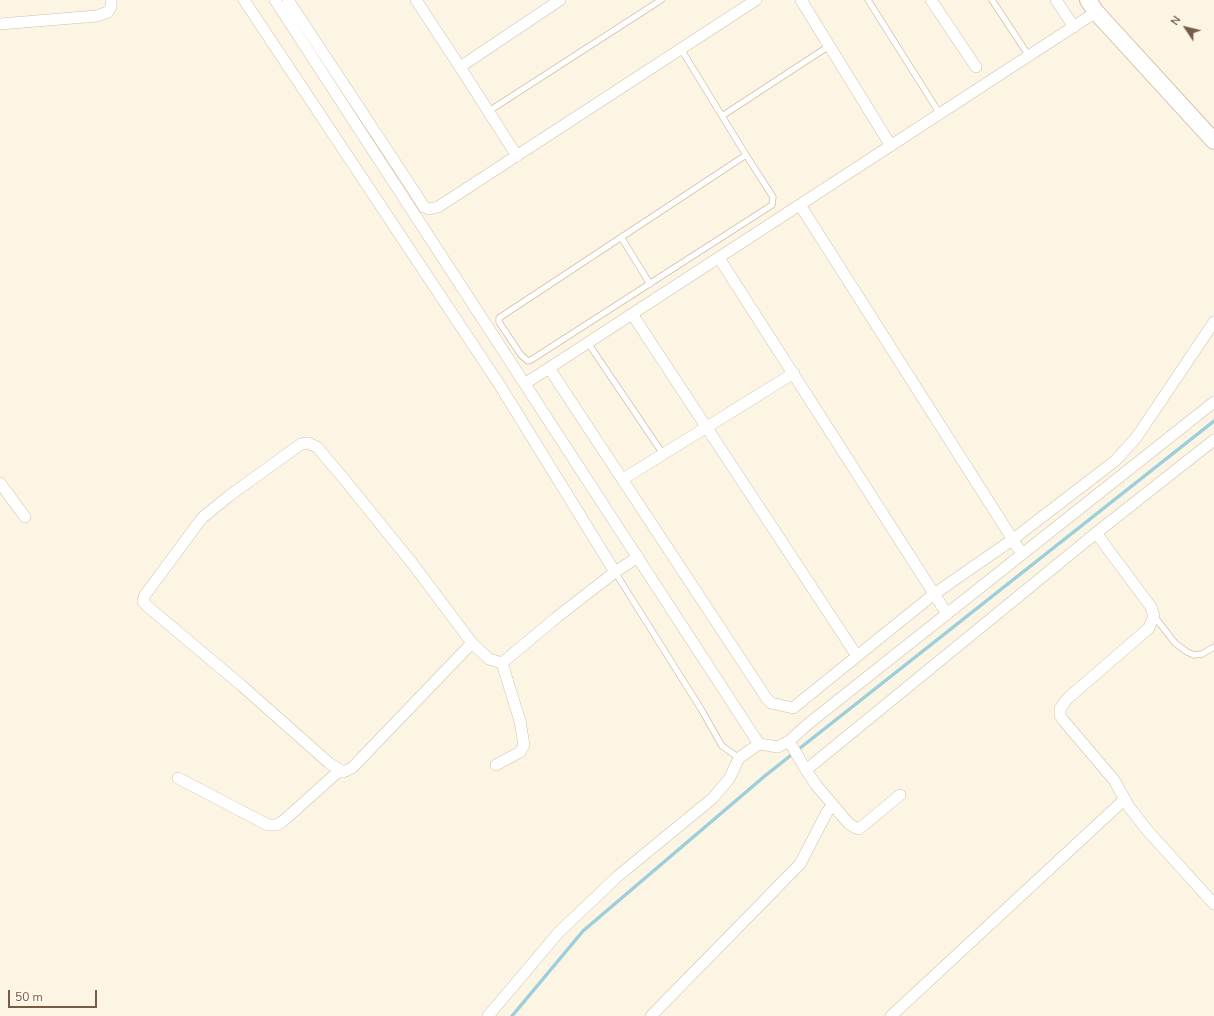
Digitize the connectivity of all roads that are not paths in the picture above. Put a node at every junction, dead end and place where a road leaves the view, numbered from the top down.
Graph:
1 (111, 0) edge
2 (244, 0) edge
3 (276, 0) edge
4 (288, 0) edge
5 (416, 0) edge
6 (560, 0) edge
7 (661, 0) edge
8 (756, 0) edge
9 (801, 0) edge
10 (868, 0) edge
11 (931, 0) edge
12 (992, 0) edge
13 (1056, 0) edge
14 (544, 4) edge
15 (741, 4) edge
16 (1092, 6) edge
17 (0, 24) edge
18 (1074, 27) junction
19 (829, 46) junction
20 (681, 49) junction
21 (1029, 56) junction
22 (460, 67) junction
23 (976, 67) dead end
24 (489, 111) junction
25 (940, 114) junction
26 (722, 116) junction
27 (1214, 141) edge
28 (891, 146) junction
29 (746, 155) junction
30 (517, 156) junction
31 (409, 194) junction
32 (800, 205) junction
33 (621, 237) junction
34 (719, 258) junction
35 (650, 284) junction
36 (632, 314) junction
37 (1214, 322) edge
38 (588, 343) junction
39 (549, 368) junction
40 (794, 373) junction
41 (526, 383) junction
42 (1214, 402) edge
43 (707, 426) junction
44 (1214, 440) edge
45 (663, 454) junction
46 (623, 480) junction
47 (0, 483) edge
48 (25, 517) dead end
49 (1096, 533) junction
50 (1012, 540) junction
51 (1022, 554) junction
52 (638, 557) junction
53 (615, 572) junction
54 (934, 594) junction
55 (947, 614) junction
56 (1154, 616) junction
57 (472, 644) junction
58 (1214, 646) edge
59 (858, 656) junction
60 (502, 664) junction
61 (759, 744) junction
62 (792, 744) junction
63 (739, 758) junction
64 (496, 765) dead end
65 (804, 766) junction
66 (339, 771) junction
67 (178, 778) dead end
68 (900, 795) dead end
69 (1125, 799) junction
70 (832, 805) junction
71 (1214, 904) edge
72 (488, 1016) edge
73 (651, 1016) edge
74 (891, 1016) edge

1 - 17 street
2 - 53 street
3 - 31 street
4 - 31 street
5 - 22 street
6 - 14 street
7 - 24 lane
8 - 15 street
9 - 19 street
10 - 25 lane
11 - 23 street
12 - 21 lane
13 - 18 street
14 - 22 street
15 - 20 street
16 - 18 street
16 - 27 street
18 - 21 street
19 - 26 lane
19 - 28 street
20 - 26 lane
20 - 30 street
21 - 25 street
22 - 24 street
24 - 30 street
25 - 28 street
26 - 29 lane
28 - 32 street
29 - 33 lane
29 - 35 lane
30 - 31 street
31 - 41 street
32 - 34 street
32 - 50 street
33 - 35 lane
33 - 35 lane
34 - 36 street
34 - 40 street
36 - 38 street
36 - 43 street
37 - 50 street
38 - 39 street
38 - 45 lane
39 - 41 street
39 - 46 street
40 - 43 street
40 - 54 street
41 - 52 street
42 - 51 street
43 - 45 street
43 - 59 street
44 - 49 street
45 - 46 street
46 - 59 street
47 - 48 street
49 - 56 street
49 - 65 street
50 - 51 street
50 - 54 street
51 - 55 street
52 - 53 street
52 - 61 street
53 - 60 street
53 - 63 lane
54 - 55 street
54 - 59 street
55 - 62 street
56 - 58 lane
56 - 69 street
57 - 60 street
57 - 66 street
57 - 66 street
60 - 64 street
61 - 62 street
61 - 63 street
62 - 65 street
63 - 72 street
65 - 70 street
66 - 67 street
68 - 70 street
69 - 71 street
69 - 74 street
70 - 73 street

